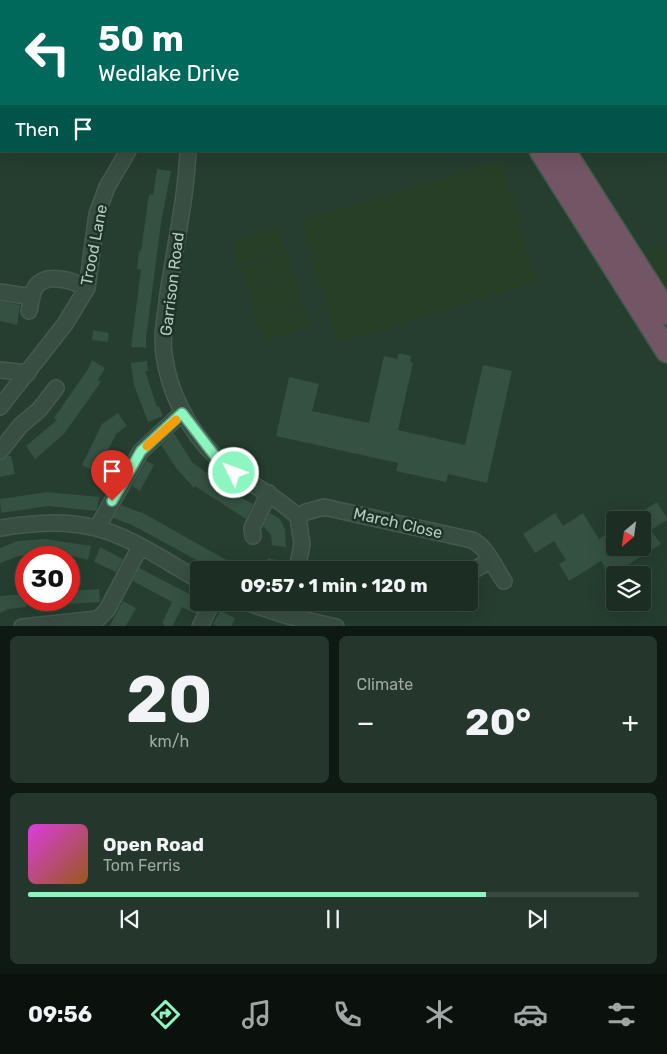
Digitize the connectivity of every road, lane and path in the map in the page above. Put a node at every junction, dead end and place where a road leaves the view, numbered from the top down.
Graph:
1 (127, 152) edge
2 (188, 152) edge
3 (542, 152) edge
4 (565, 152) edge
5 (87, 288) junction
6 (0, 292) edge
7 (667, 313) edge
8 (667, 351) edge
9 (0, 370) edge
10 (28, 373) junction
11 (56, 388) dead end
12 (0, 407) edge
13 (39, 410) junction
14 (182, 413) junction
15 (51, 420) dead end
16 (0, 450) edge
17 (269, 493) junction
18 (298, 517) junction
19 (0, 528) edge
20 (97, 528) junction
21 (253, 536) dead end
22 (140, 547) junction
23 (299, 561) edge
24 (490, 561) junction
25 (478, 568) edge
26 (190, 575) edge
27 (504, 580) dead end
28 (208, 611) edge
29 (295, 611) edge
30 (22, 626) edge
31 (200, 626) edge
32 (332, 626) edge

1 - 5 street, Trood Lane
2 - 14 street, Garrison Road
3 - 8 highway
4 - 7 highway
5 - 6 street
5 - 10 street, Trood Lane
9 - 10 street
10 - 12 street, Trood Lane
11 - 13 street
13 - 15 street
13 - 16 street
14 - 17 street, Garrison Road
14 - 20 street
17 - 18 street, Garrison Road
17 - 21 street
18 - 23 street
18 - 24 street, March Close
19 - 20 street
20 - 22 street
22 - 26 street
22 - 30 street
24 - 25 street
24 - 27 street, March Close
28 - 31 street
29 - 32 street

